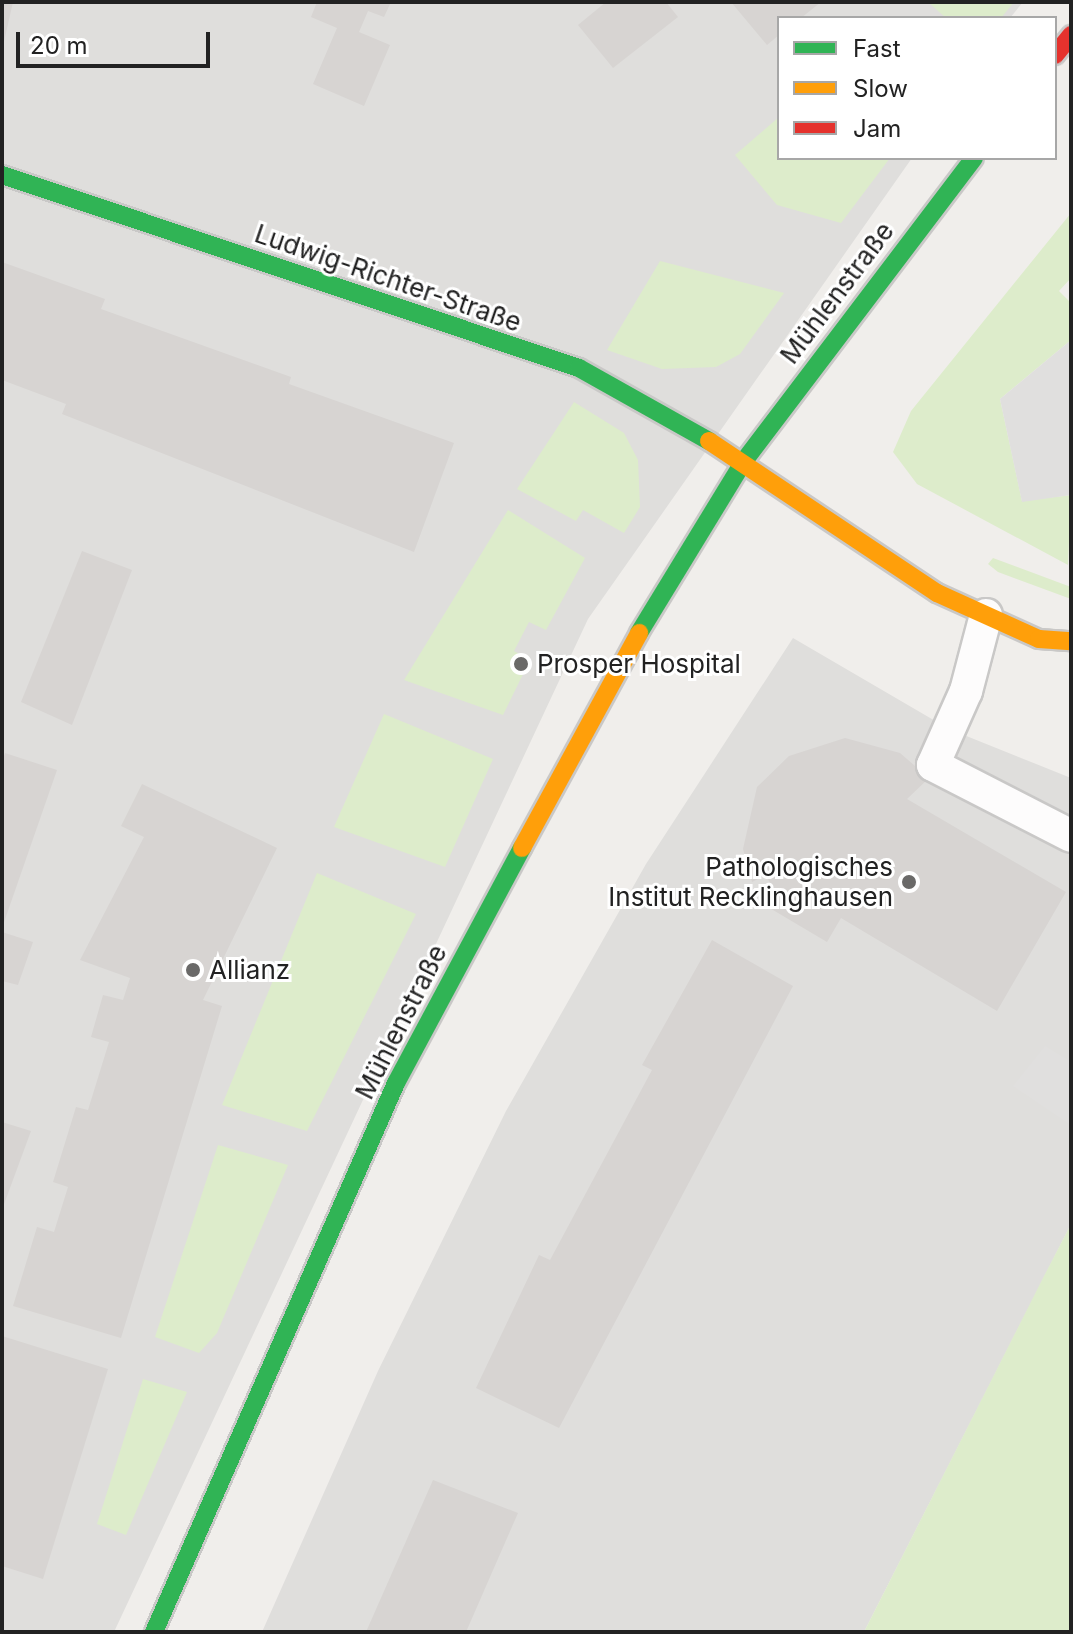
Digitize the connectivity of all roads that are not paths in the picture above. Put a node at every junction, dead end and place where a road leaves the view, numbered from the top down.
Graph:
1 (1071, 35) edge
2 (1057, 52) edge
3 (972, 160) edge
4 (2, 175) edge
5 (744, 461) junction
6 (986, 615) junction
7 (1071, 641) edge
8 (1071, 836) edge
9 (154, 1632) edge

1 - 2 main road
3 - 5 main road, Mühlenstraße
4 - 5 main road, Ludwig-Richter-Straße
5 - 6 main road
5 - 9 main road, Mühlenstraße
6 - 7 main road
6 - 8 lane

